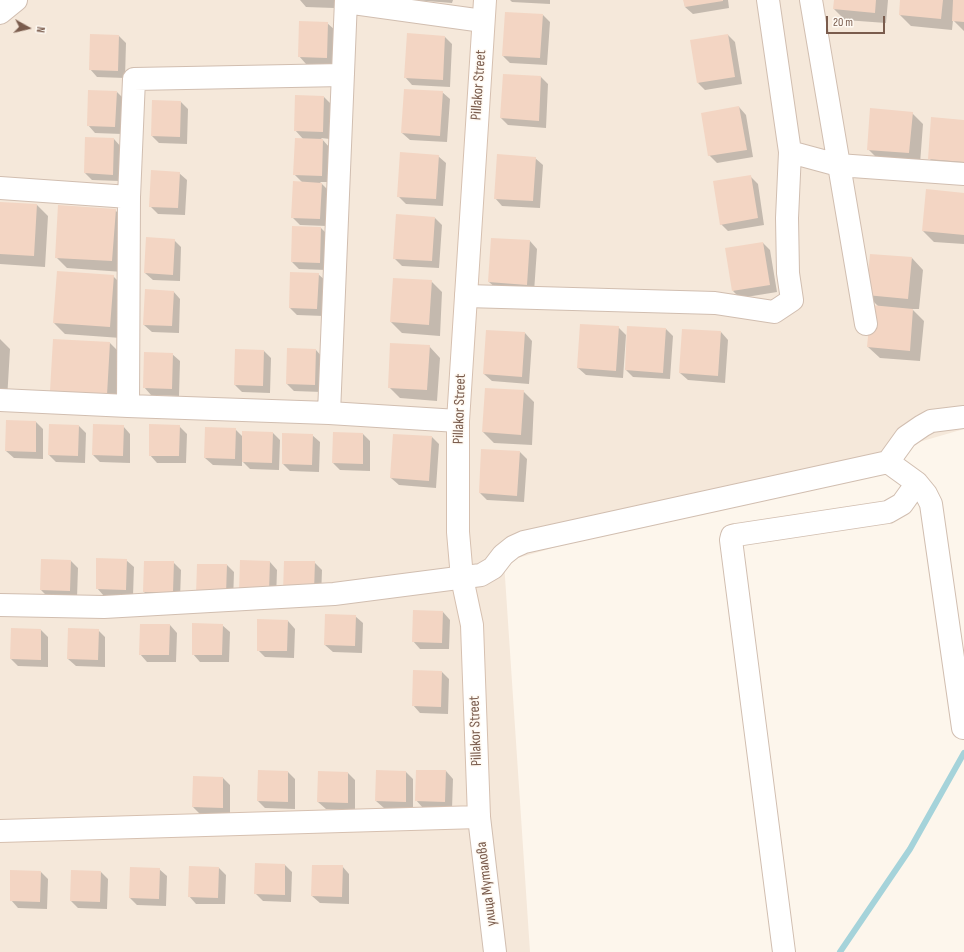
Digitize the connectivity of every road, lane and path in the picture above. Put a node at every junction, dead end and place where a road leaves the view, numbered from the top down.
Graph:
1 (16, 0) edge
2 (768, 0) edge
3 (810, 0) edge
4 (346, 1) edge
5 (484, 10) edge
6 (0, 12) edge
7 (343, 75) junction
8 (790, 152) junction
9 (838, 165) junction
10 (964, 174) edge
11 (0, 188) edge
12 (129, 196) junction
13 (466, 296) junction
14 (866, 324) dead end
15 (0, 400) edge
16 (128, 406) junction
17 (329, 413) junction
18 (964, 417) edge
19 (458, 421) junction
20 (888, 462) junction
21 (917, 483) junction
22 (462, 578) junction
23 (0, 605) edge
24 (963, 728) dead end
25 (479, 817) junction
26 (0, 831) edge
27 (495, 952) edge
28 (784, 952) edge

1 - 6 street
2 - 8 street
3 - 9 street
4 - 5 street
4 - 7 street
5 - 13 street, Pillakor Street
7 - 12 street
7 - 17 street
8 - 9 street
8 - 13 street
9 - 10 street
9 - 14 street
11 - 12 street
12 - 16 street
13 - 19 street, Pillakor Street
15 - 16 street
16 - 17 street
17 - 19 street
18 - 20 street
19 - 22 street, Pillakor Street
20 - 21 street
20 - 22 street
21 - 24 street
21 - 28 street
22 - 23 street
22 - 25 street, Pillakor Street
25 - 26 street
25 - 27 street, улица Муталова

